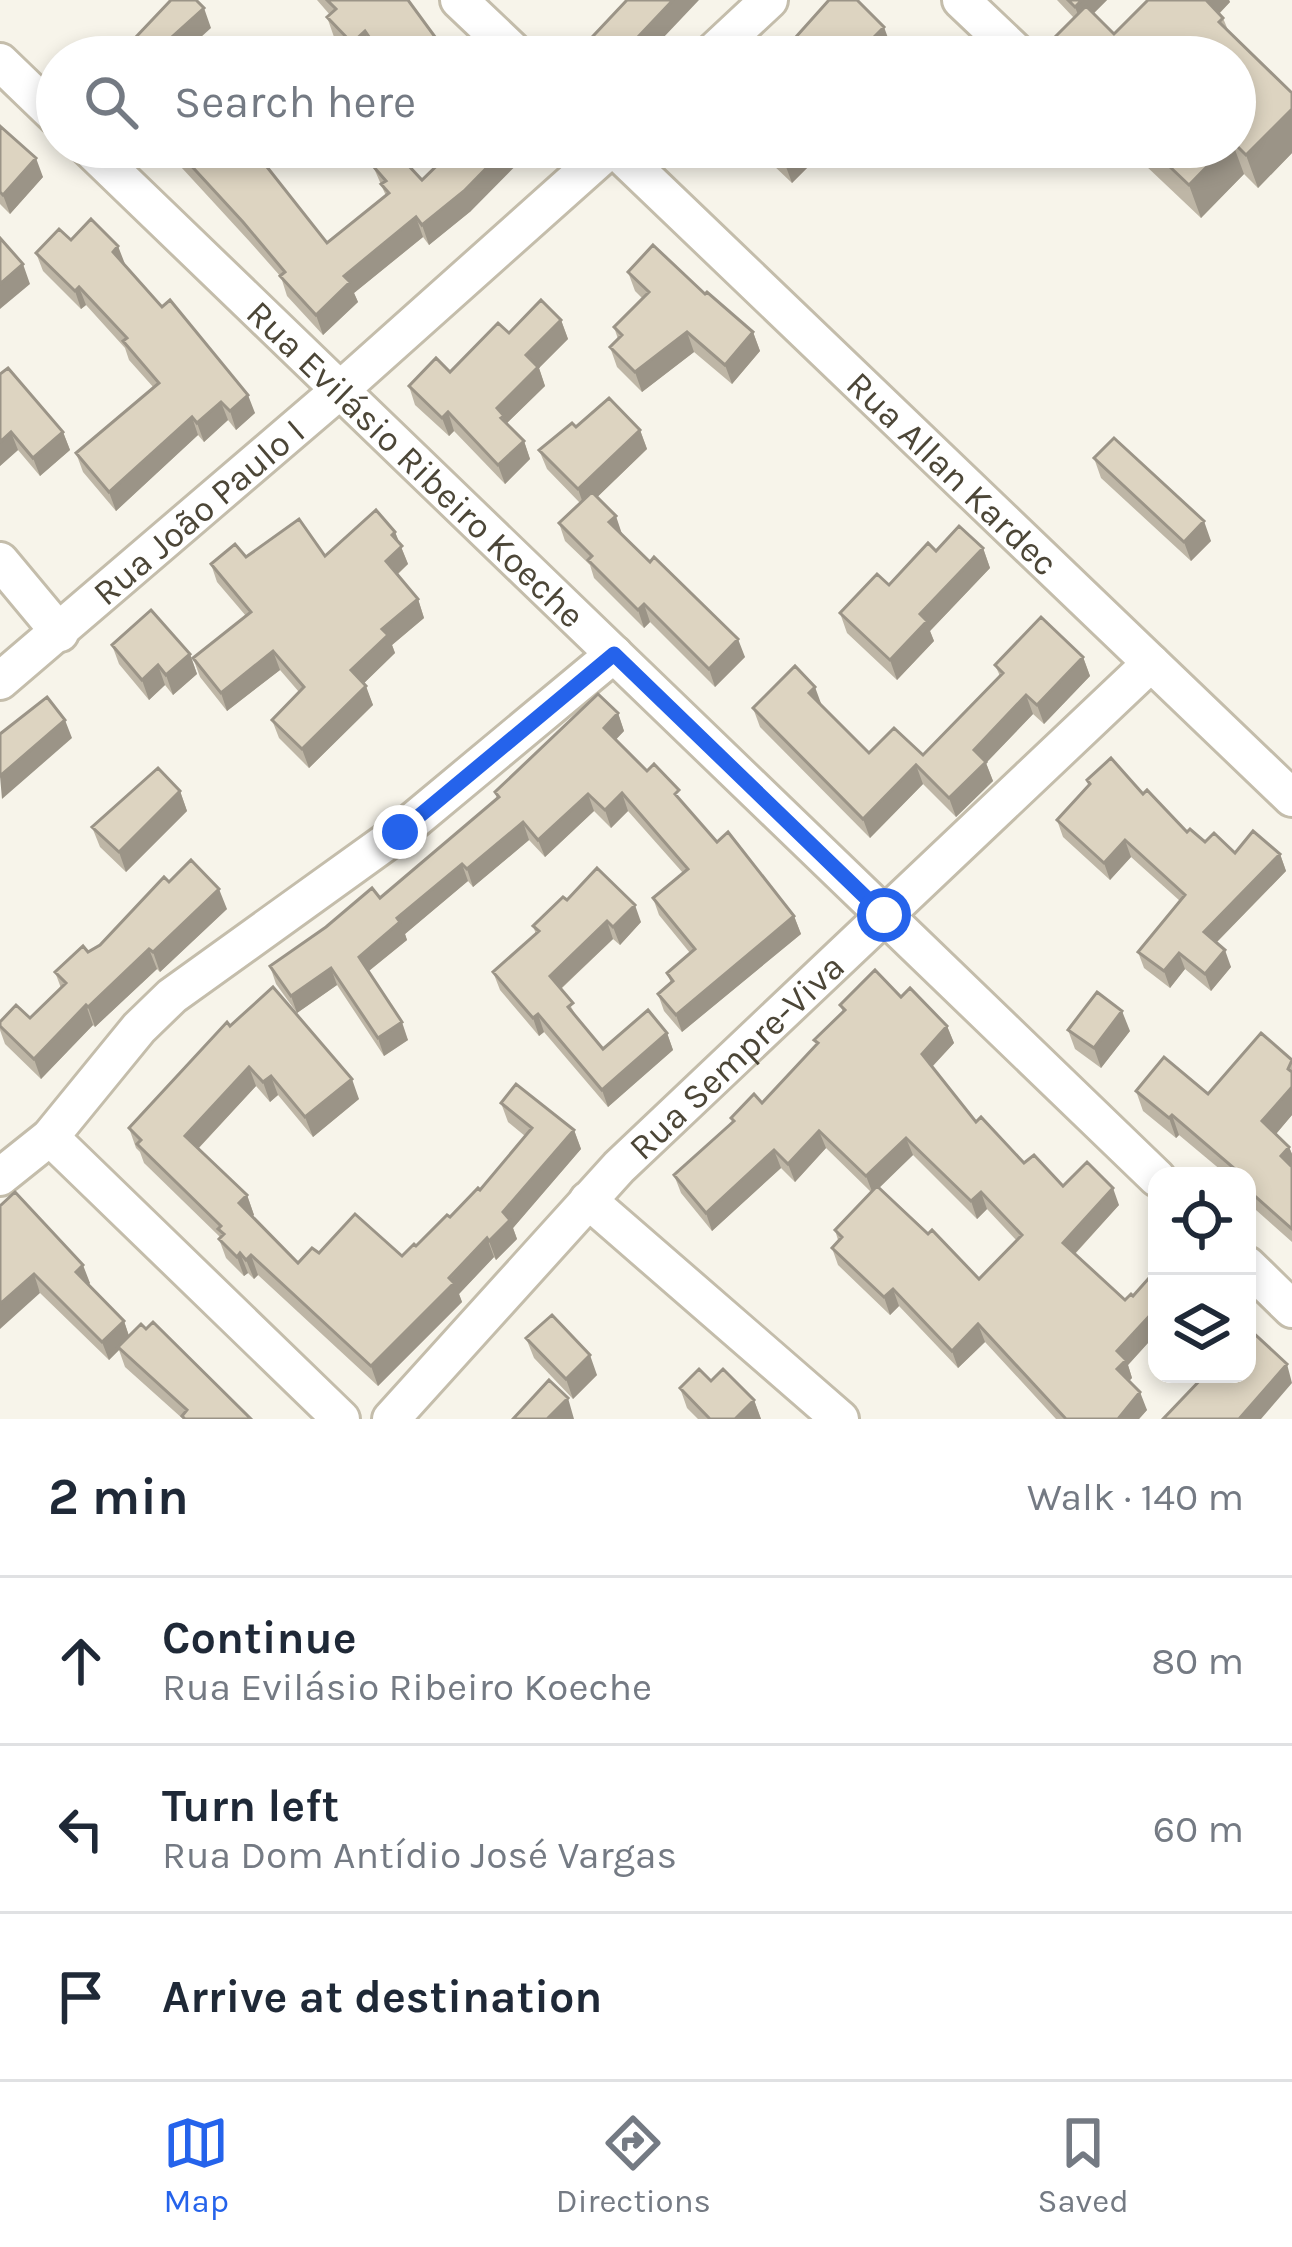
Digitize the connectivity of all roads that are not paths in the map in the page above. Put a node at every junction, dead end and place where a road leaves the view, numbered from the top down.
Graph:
1 (460, 0) edge
2 (769, 0) edge
3 (962, 0) edge
4 (497, 36) edge
5 (730, 36) edge
6 (999, 36) edge
7 (0, 62) edge
8 (36, 97) edge
9 (110, 168) edge
10 (589, 168) edge
11 (635, 168) edge
12 (340, 390) junction
13 (0, 561) edge
14 (60, 633) junction
15 (614, 654) junction
16 (1151, 663) junction
17 (0, 681) edge
18 (1292, 798) edge
19 (884, 915) junction
20 (50, 1138) junction
21 (1148, 1169) edge
22 (0, 1177) edge
23 (588, 1201) junction
24 (1256, 1274) edge
25 (1292, 1309) edge
26 (341, 1419) edge
27 (391, 1419) edge
28 (840, 1419) edge

1 - 4 street
2 - 5 street
3 - 6 street
7 - 8 street
9 - 12 street, Rua Evilásio Ribeiro Koeche
10 - 12 street, Rua João Paulo I
11 - 16 street, Rua Allan Kardec
12 - 14 street, Rua João Paulo I
12 - 15 street, Rua Evilásio Ribeiro Koeche
13 - 14 street
14 - 17 street, Rua João Paulo I
15 - 19 street, Rua Evilásio Ribeiro Koeche
15 - 20 street
16 - 18 street, Rua Allan Kardec
16 - 19 street, Rua Sempre-Viva
19 - 21 street, Rua Evilásio Ribeiro Koeche
19 - 23 street, Rua Sempre-Viva
20 - 22 street
20 - 26 street
23 - 27 street, Rua Sempre-Viva
23 - 28 street
24 - 25 street

